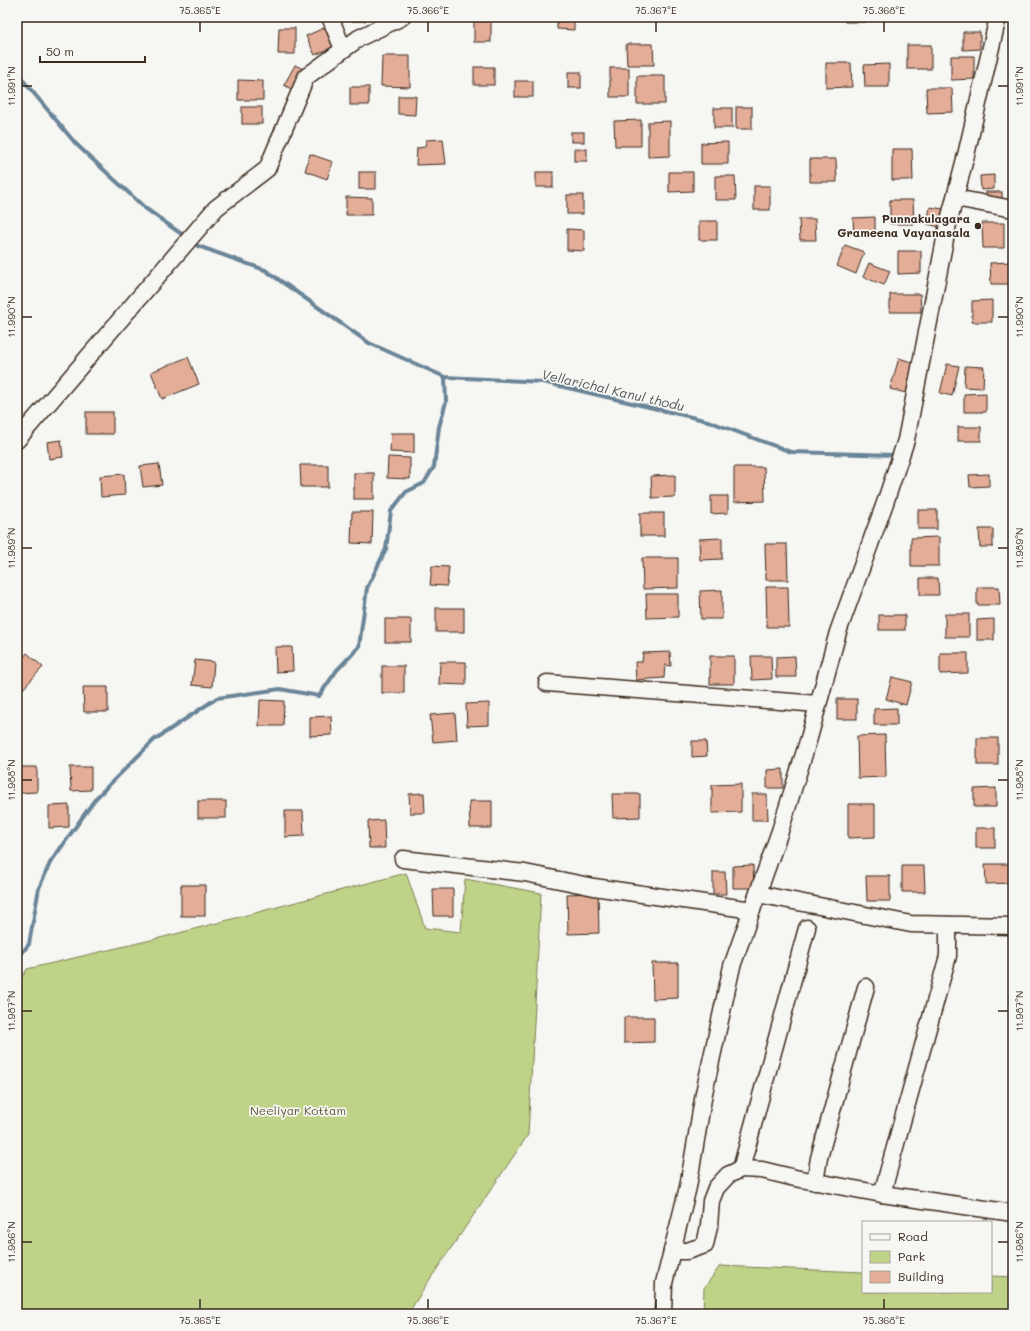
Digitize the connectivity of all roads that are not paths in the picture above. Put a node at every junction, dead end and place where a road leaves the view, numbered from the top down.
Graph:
1 (330, 17) edge
2 (402, 17) edge
3 (998, 17) edge
4 (344, 49) junction
5 (955, 198) junction
6 (1013, 209) edge
7 (17, 440) edge
8 (547, 683) dead end
9 (818, 704) junction
10 (403, 859) dead end
11 (758, 894) junction
12 (752, 910) junction
13 (948, 924) junction
14 (1013, 926) edge
15 (807, 928) dead end
16 (866, 987) dead end
17 (741, 1169) junction
18 (815, 1182) junction
19 (882, 1194) junction
20 (1013, 1213) edge
21 (672, 1251) junction
22 (663, 1314) edge

1 - 4 street
2 - 4 street
3 - 5 street
4 - 7 street
5 - 6 street
5 - 9 street
8 - 9 street
9 - 11 street
10 - 12 street
11 - 12 street
11 - 13 street
12 - 21 street
13 - 14 street
13 - 19 street
15 - 17 street
16 - 18 street
17 - 18 street
17 - 21 street
18 - 19 street
19 - 20 street
21 - 22 street

